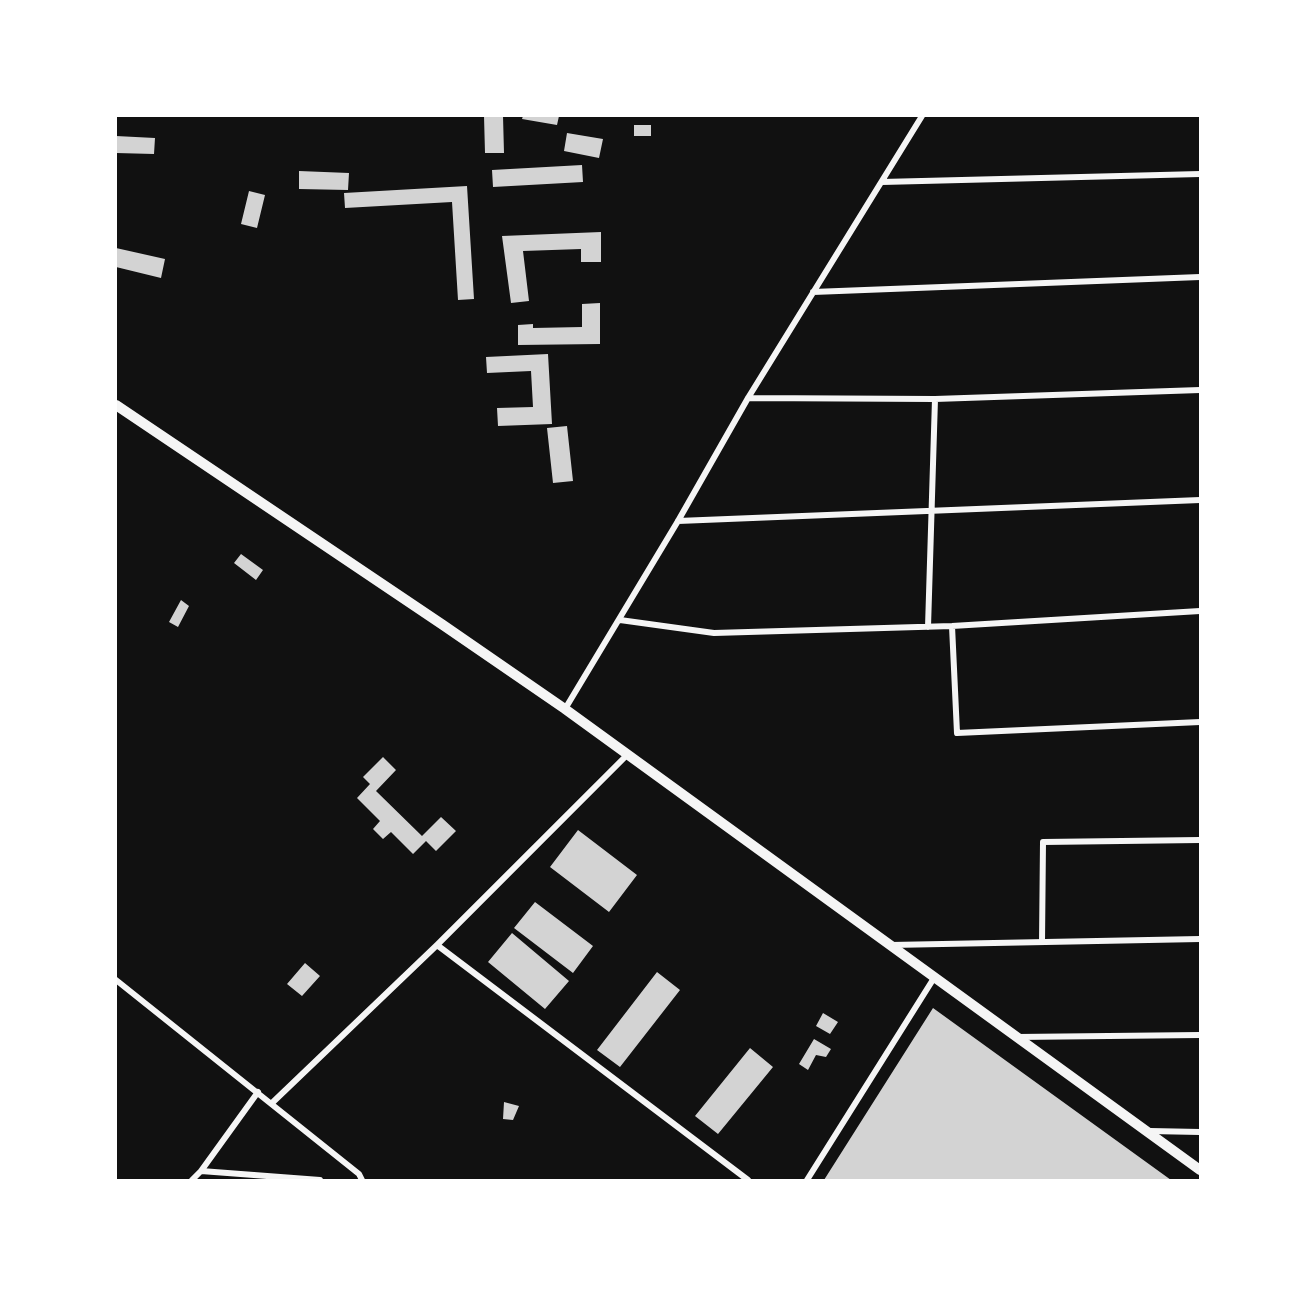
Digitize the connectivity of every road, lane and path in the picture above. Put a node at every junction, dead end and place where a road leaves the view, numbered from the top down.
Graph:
1 (922, 116) edge
2 (1200, 174) edge
3 (882, 182) junction
4 (1200, 277) edge
5 (813, 292) junction
6 (1200, 390) edge
7 (748, 398) junction
8 (935, 399) junction
9 (116, 405) edge
10 (1200, 500) edge
11 (933, 510) junction
12 (678, 521) junction
13 (1200, 611) edge
14 (620, 620) junction
15 (952, 626) junction
16 (928, 627) junction
17 (565, 709) junction
18 (1200, 722) edge
19 (627, 755) junction
20 (1200, 839) edge
21 (1200, 939) edge
22 (1042, 942) junction
23 (437, 945) junction
24 (888, 945) junction
25 (934, 978) junction
26 (116, 980) edge
27 (1200, 1035) edge
28 (1016, 1037) junction
29 (258, 1092) junction
30 (272, 1103) junction
31 (1146, 1131) junction
32 (1200, 1132) edge
33 (201, 1171) junction
34 (1200, 1171) edge
35 (191, 1181) edge
36 (320, 1181) edge
37 (362, 1181) edge
38 (748, 1181) edge
39 (807, 1181) edge

1 - 3 street
2 - 3 street
3 - 5 street
4 - 5 street
5 - 7 street
6 - 8 street
7 - 8 street
7 - 12 street
8 - 11 street
9 - 17 main road
10 - 11 street
11 - 12 street
11 - 16 street
12 - 14 street
13 - 15 street
14 - 16 street
14 - 17 street
15 - 16 street
15 - 18 street
17 - 19 main road
19 - 23 street
19 - 24 main road
20 - 22 street
21 - 22 street
22 - 24 street
23 - 30 street
23 - 38 street
24 - 25 main road
25 - 28 main road
25 - 39 street
26 - 29 street
27 - 28 street
28 - 31 main road
29 - 30 street
29 - 33 street
30 - 37 street
31 - 32 street
31 - 34 main road
33 - 35 street
33 - 36 street

